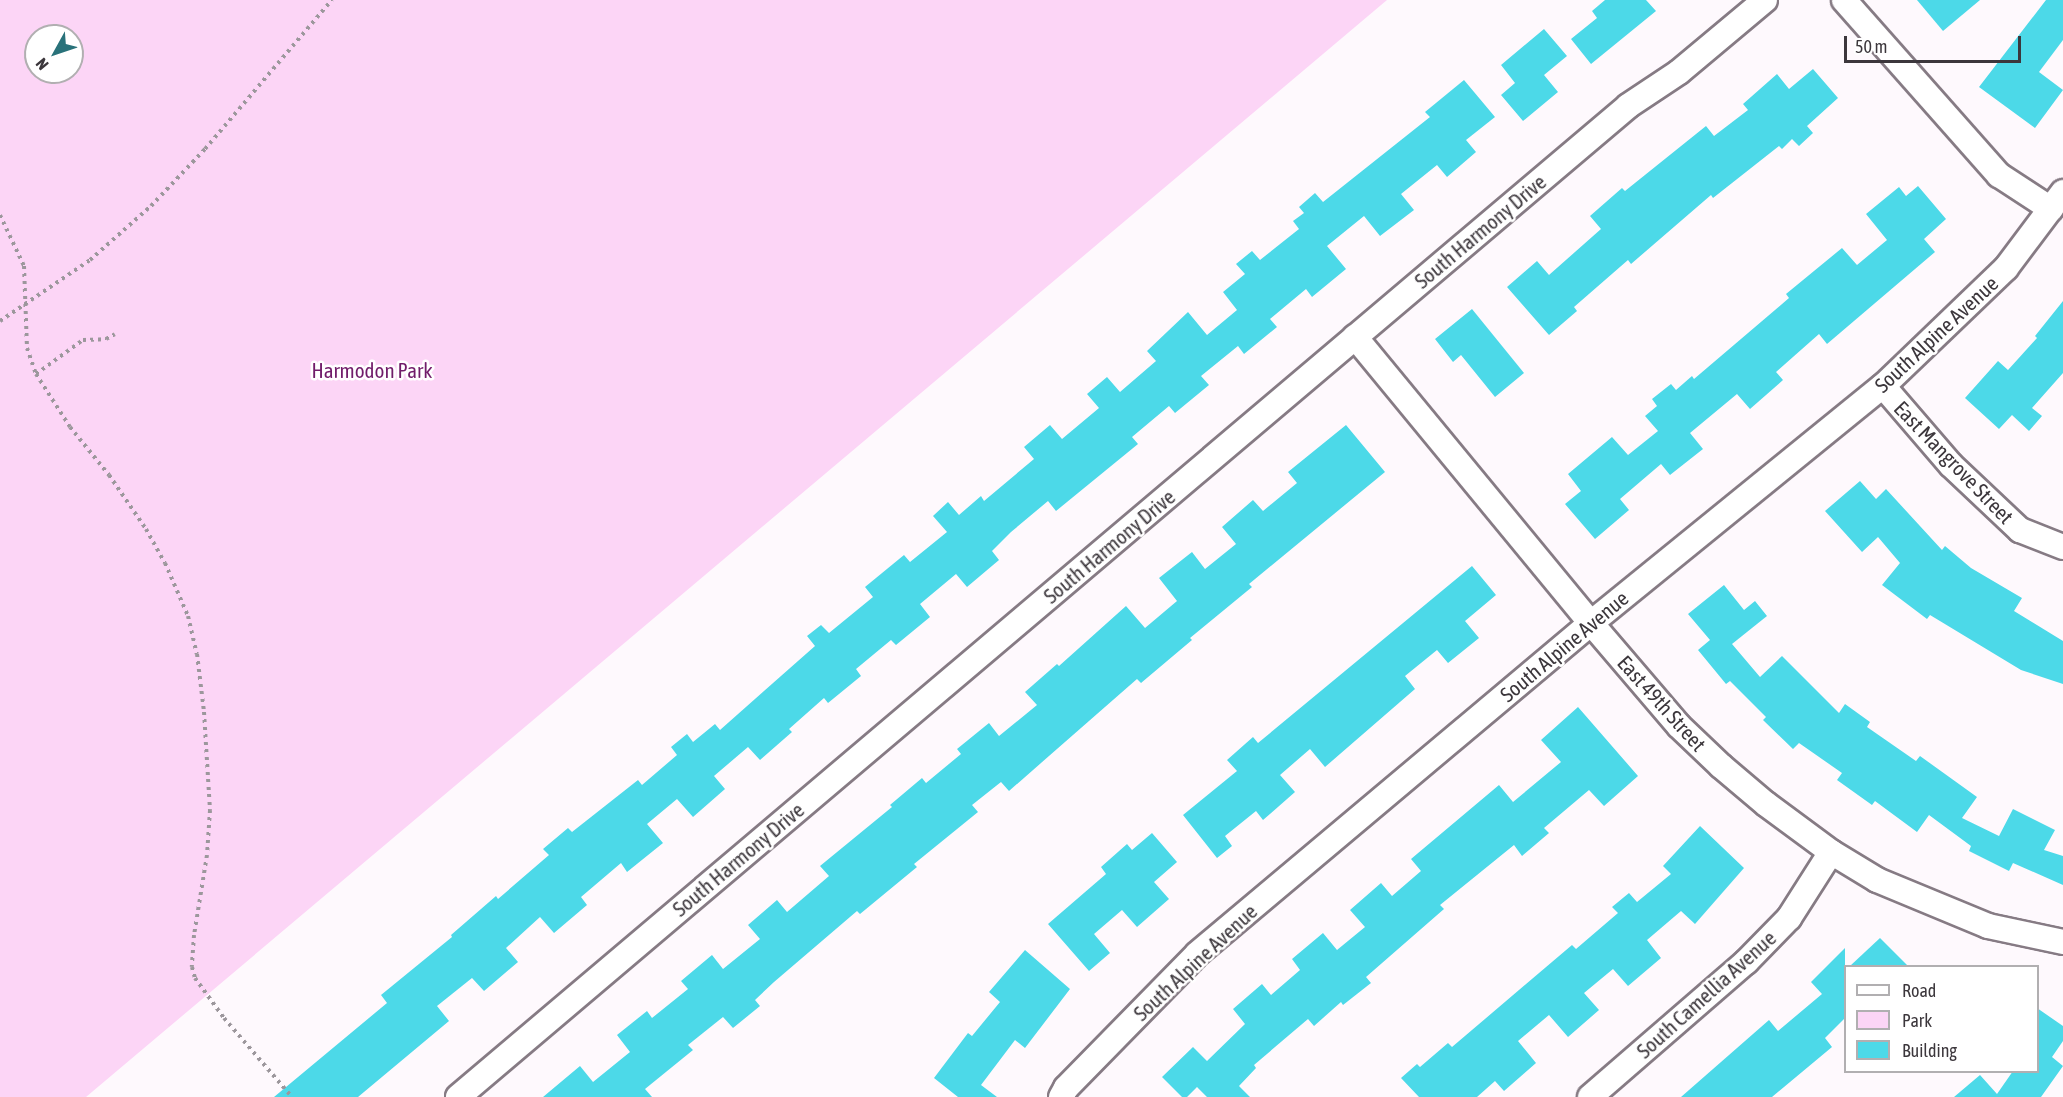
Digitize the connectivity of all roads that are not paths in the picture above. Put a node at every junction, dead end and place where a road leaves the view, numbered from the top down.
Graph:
1 (1766, 0) edge
2 (1844, 0) edge
3 (2057, 200) edge
4 (1355, 337) junction
5 (1882, 386) junction
6 (2063, 547) edge
7 (1591, 623) junction
8 (1831, 852) junction
9 (2063, 942) edge
10 (1069, 1094) edge
11 (458, 1097) edge
12 (1590, 1097) edge

1 - 4 street, South Harmony Drive
2 - 3 street
3 - 5 street, South Alpine Avenue
4 - 7 street, East 49th Street
4 - 11 street, South Harmony Drive
5 - 6 street, East Mangrove Street
5 - 7 street, South Alpine Avenue
7 - 8 street, East 49th Street
7 - 10 street, South Alpine Avenue
8 - 9 street, East 49th Street
8 - 12 street, South Camellia Avenue

